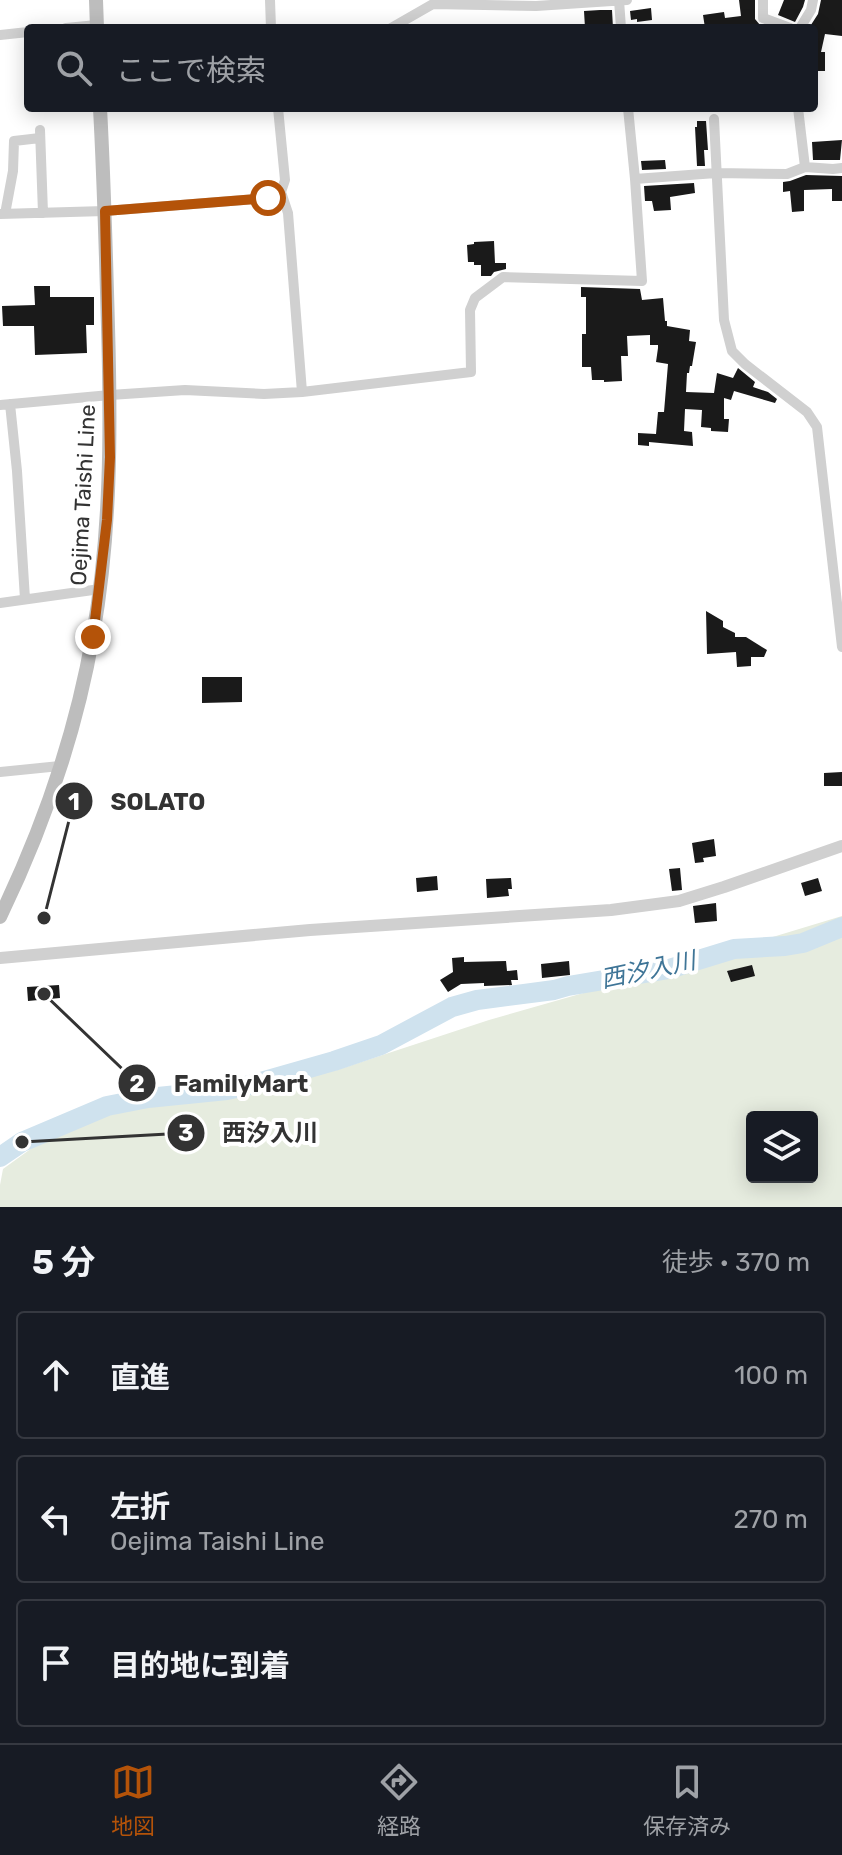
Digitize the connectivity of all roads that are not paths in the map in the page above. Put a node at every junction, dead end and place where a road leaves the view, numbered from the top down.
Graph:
1 (96, 0) edge
2 (270, 0) edge
3 (763, 0) edge
4 (813, 0) edge
5 (622, 1) edge
6 (580, 2) edge
7 (544, 3) edge
8 (97, 24) edge
9 (271, 24) edge
10 (398, 24) edge
11 (621, 24) edge
12 (779, 24) edge
13 (802, 24) edge
14 (24, 32) edge
15 (0, 35) edge
16 (100, 112) edge
17 (278, 112) edge
18 (628, 112) edge
19 (798, 112) edge
20 (714, 119) dead end
21 (805, 167) junction
22 (842, 168) edge
23 (716, 173) junction
24 (635, 179) junction
25 (281, 192) junction
26 (105, 211) junction
27 (43, 213) junction
28 (2, 214) edge
29 (302, 392) junction
30 (110, 395) junction
31 (5, 405) edge
32 (100, 589) junction
33 (25, 599) junction
34 (0, 603) edge
35 (842, 647) edge
36 (60, 766) junction
37 (0, 772) edge
38 (842, 846) edge
39 (0, 917) edge
40 (0, 958) edge

1 - 8 main road
2 - 9 street
3 - 12 street
4 - 13 street
5 - 6 street
5 - 11 street
6 - 7 street
7 - 10 street
14 - 15 street
16 - 26 main road, Oejima Taishi Line
17 - 25 street
18 - 24 street
19 - 21 street
20 - 23 street
21 - 22 street
21 - 23 street
23 - 24 street
23 - 35 street
24 - 29 street
25 - 26 street
25 - 29 street
26 - 27 street
26 - 30 main road, Oejima Taishi Line
27 - 28 street
27 - 28 street
29 - 30 street
30 - 31 street
30 - 32 main road, Oejima Taishi Line
31 - 33 street
32 - 33 street
32 - 36 main road, Oejima Taishi Line
33 - 34 street
36 - 37 street
36 - 39 main road, Oejima Taishi Line
38 - 40 street

